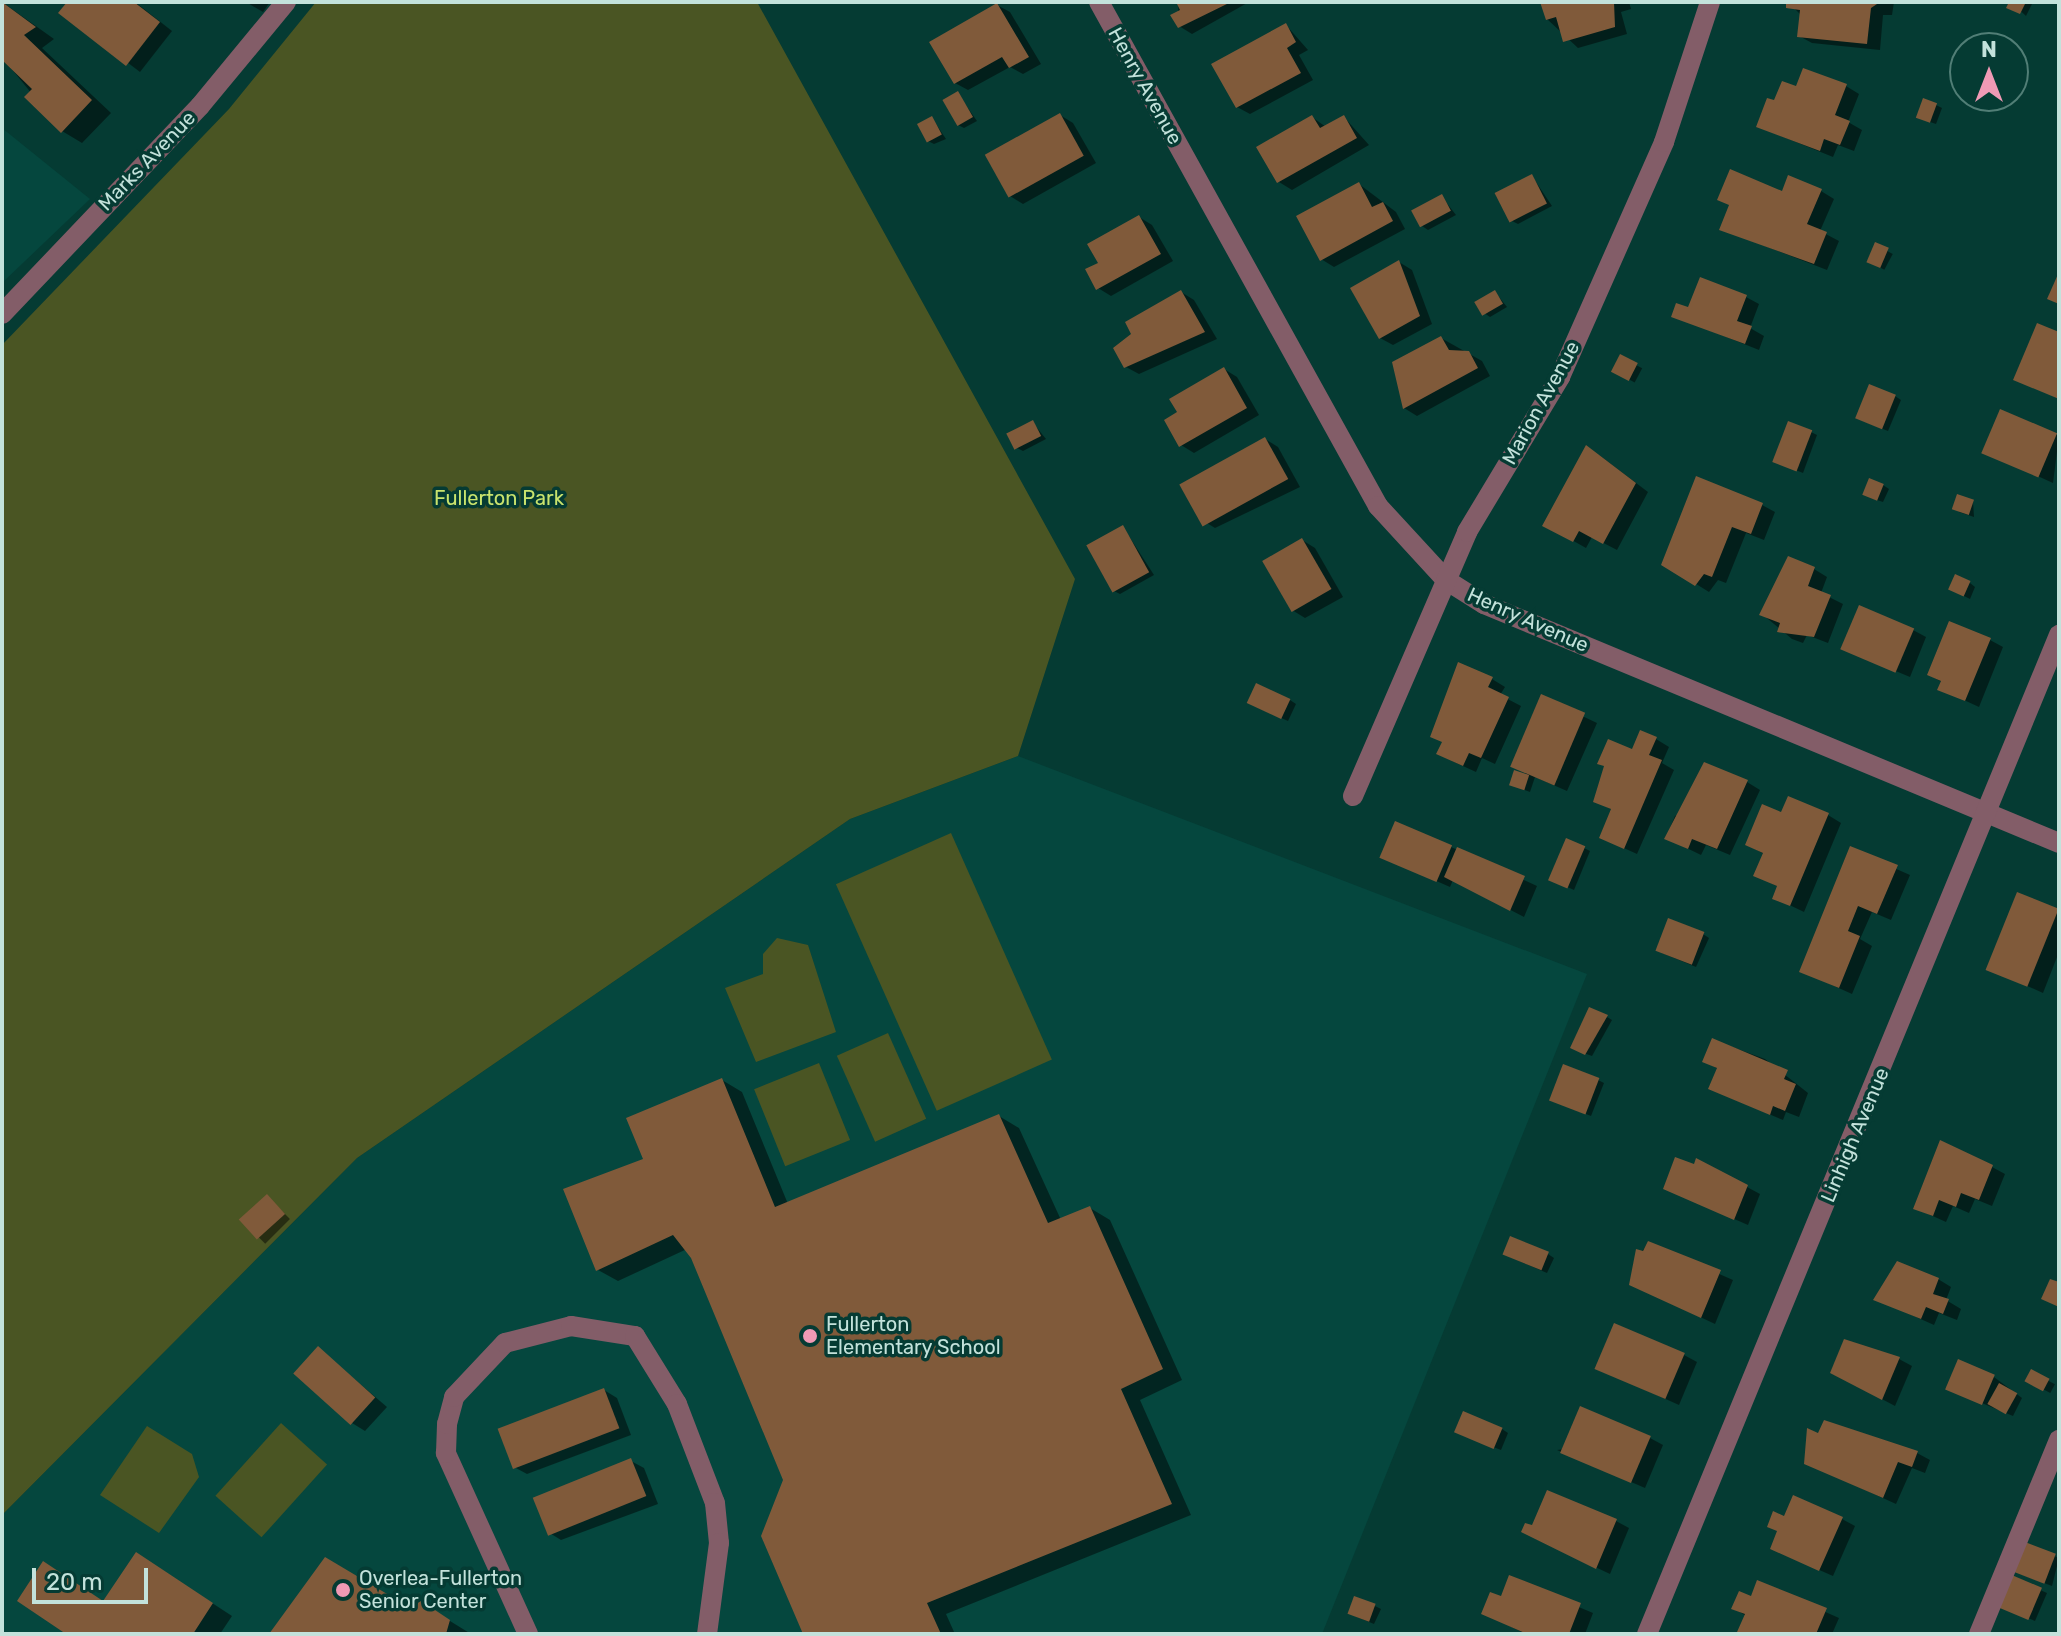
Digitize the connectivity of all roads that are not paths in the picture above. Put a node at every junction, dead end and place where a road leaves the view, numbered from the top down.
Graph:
1 (286, 2) edge
2 (1099, 2) edge
3 (1710, 2) edge
4 (2, 314) edge
5 (1446, 580) junction
6 (2059, 635) edge
7 (1353, 796) dead end
8 (1985, 813) junction
9 (2059, 843) edge
10 (2059, 1440) edge
11 (528, 1634) edge
12 (707, 1634) edge
13 (1647, 1634) edge
14 (1979, 1634) edge

1 - 4 street, Marks Avenue
2 - 5 street, Henry Avenue
3 - 5 street, Marion Avenue
5 - 7 street, Marion Avenue
5 - 8 street, Henry Avenue
6 - 8 street, Linhigh Avenue
8 - 9 street, Henry Avenue
8 - 13 street, Linhigh Avenue
10 - 14 street
11 - 12 street

